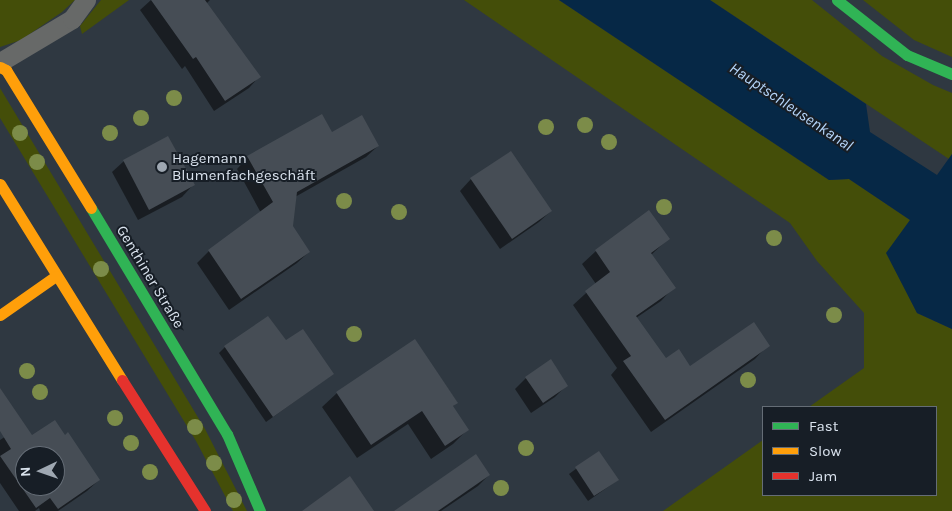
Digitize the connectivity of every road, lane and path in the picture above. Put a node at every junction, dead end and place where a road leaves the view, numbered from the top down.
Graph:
1 (86, 0) edge
2 (837, 0) edge
3 (0, 62) edge
4 (0, 67) edge
5 (952, 74) edge
6 (0, 184) edge
7 (56, 276) junction
8 (0, 315) edge
9 (205, 511) edge
10 (260, 511) edge

1 - 3 lane
2 - 5 street
4 - 10 street, Genthiner Straße
6 - 7 street
7 - 8 street
7 - 9 street

